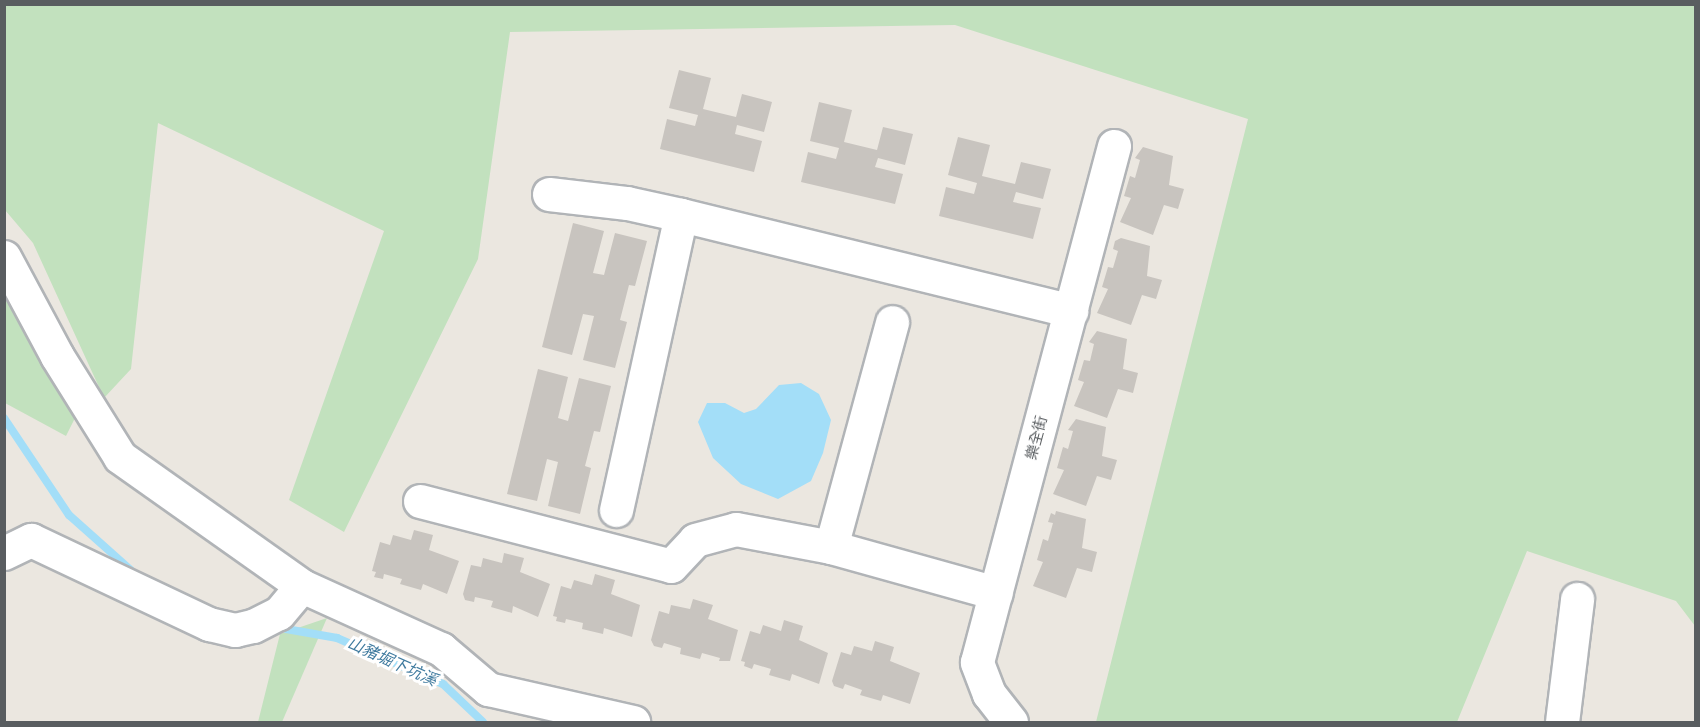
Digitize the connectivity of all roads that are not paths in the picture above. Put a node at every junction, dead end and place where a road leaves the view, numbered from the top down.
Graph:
1 (1114, 146) dead end
2 (549, 194) dead end
3 (681, 215) junction
4 (4, 257) edge
5 (1071, 311) junction
6 (892, 322) dead end
7 (420, 501) dead end
8 (616, 510) dead end
9 (831, 547) junction
10 (4, 553) edge
11 (302, 586) junction
12 (996, 593) junction
13 (1577, 599) dead end
14 (633, 723) edge
15 (1011, 723) edge
16 (1562, 723) edge

1 - 5 street, 樂全街
2 - 3 street
3 - 5 street
3 - 8 street
4 - 11 street
5 - 12 street, 樂全街
6 - 9 street
7 - 9 street
9 - 12 street
10 - 11 street
11 - 14 street
12 - 15 street, 樂全街
13 - 16 street

